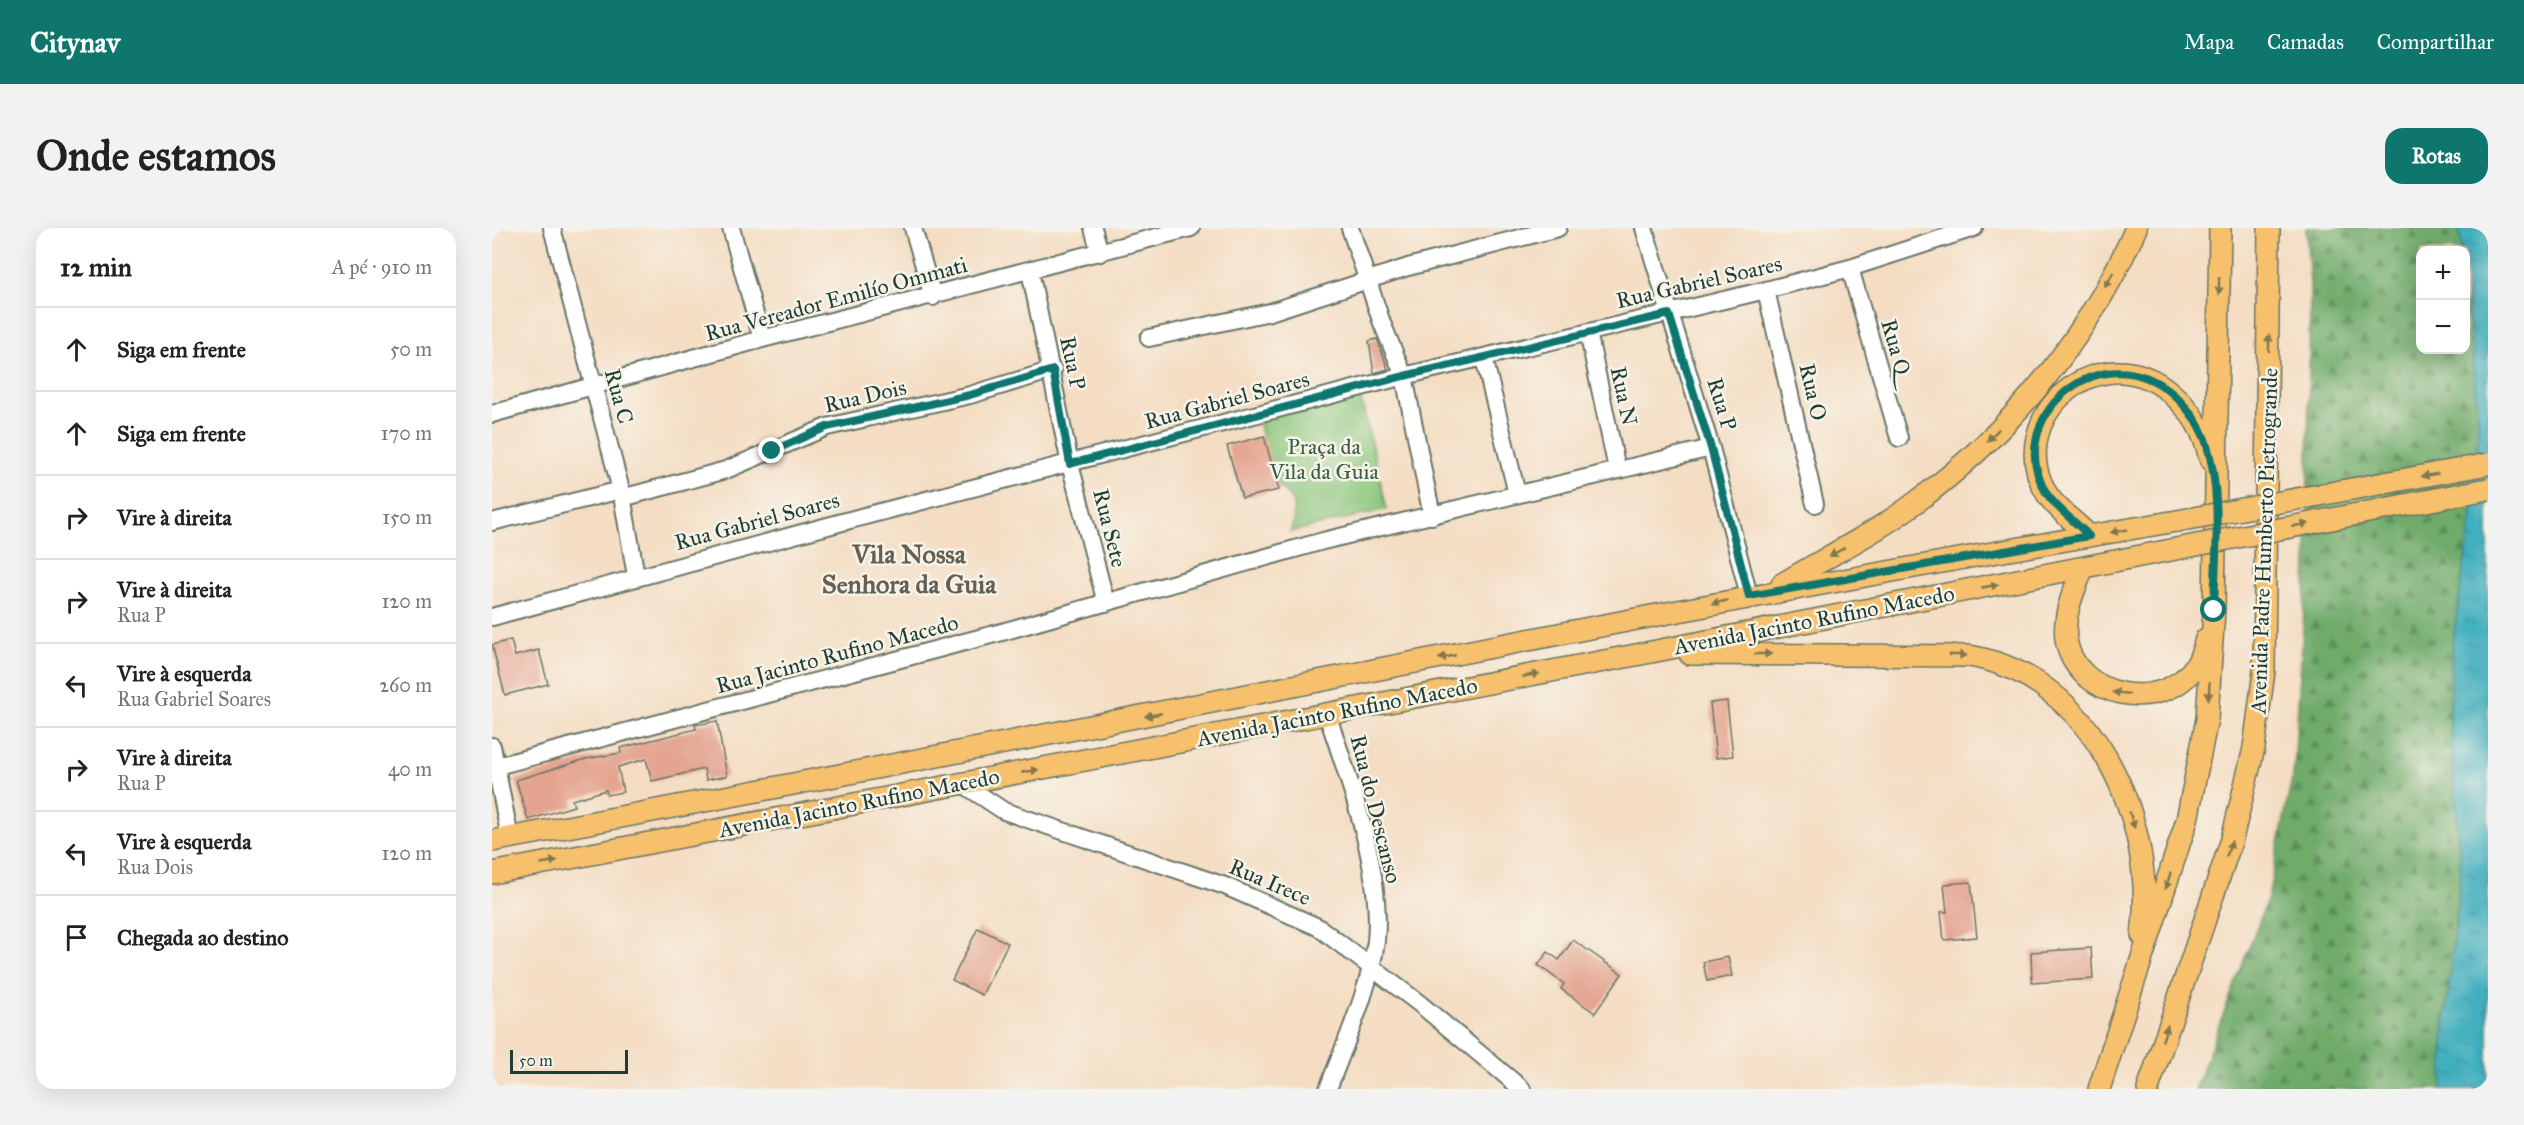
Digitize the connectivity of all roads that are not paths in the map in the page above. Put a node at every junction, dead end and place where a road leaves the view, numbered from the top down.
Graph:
1 (552, 228) edge
2 (731, 228) edge
3 (913, 228) edge
4 (1093, 228) edge
5 (1191, 228) edge
6 (1350, 228) edge
7 (1558, 228) edge
8 (1644, 228) edge
9 (1974, 228) edge
10 (2136, 228) edge
11 (2220, 228) edge
12 (2269, 228) edge
13 (1100, 253) junction
14 (1850, 268) junction
15 (1030, 271) junction
16 (1368, 280) junction
17 (1766, 290) junction
18 (933, 297) junction
19 (1669, 314) junction
20 (1588, 332) junction
21 (1149, 338) dead end
22 (762, 339) junction
23 (1484, 358) junction
24 (1053, 370) junction
25 (1404, 376) junction
26 (594, 387) junction
27 (492, 414) edge
28 (1899, 438) dead end
29 (1711, 448) junction
30 (1070, 464) junction
31 (2488, 464) edge
32 (1617, 470) junction
33 (2215, 483) junction
34 (2488, 489) edge
35 (621, 494) junction
36 (1517, 494) junction
37 (1815, 504) dead end
38 (1432, 516) junction
39 (492, 522) edge
40 (2089, 536) junction
41 (2084, 568) junction
42 (636, 576) junction
43 (1771, 591) junction
44 (1749, 596) junction
45 (1106, 603) junction
46 (2214, 610) junction
47 (492, 617) edge
48 (1480, 650) junction
49 (1641, 654) junction
50 (1284, 689) junction
51 (1399, 700) junction
52 (1327, 714) junction
53 (1195, 739) junction
54 (492, 746) edge
55 (497, 766) junction
56 (963, 784) junction
57 (501, 839) edge
58 (492, 873) edge
59 (1370, 967) junction
60 (2134, 985) junction
61 (2102, 1083) edge
62 (1328, 1089) edge
63 (1522, 1089) edge
64 (2148, 1089) edge

1 - 26 street, Rua C
2 - 22 street
3 - 18 street
4 - 13 street
5 - 13 street, Rua Vereador Emilío Ommati
6 - 16 street
7 - 16 street
8 - 19 street, Rua P
9 - 14 street, Rua Gabriel Soares
10 -> 43 main road
11 -> 33 main road
64 -> 12 main road, Avenida Padre Humberto Pietrogrande
13 - 15 street, Rua Vereador Emilío Ommati
14 - 17 street, Rua Gabriel Soares
14 - 28 street, Rua Q
15 - 18 street, Rua Vereador Emilío Ommati
15 - 24 street, Rua P
16 - 21 street
16 - 25 street
17 - 19 street, Rua Gabriel Soares
17 - 37 street, Rua O
18 - 22 street, Rua Vereador Emilío Ommati
19 - 20 street, Rua Gabriel Soares
19 - 29 street, Rua P
20 - 23 street, Rua Gabriel Soares
20 - 32 street, Rua N
22 - 26 street, Rua Vereador Emilío Ommati
23 - 25 street, Rua Gabriel Soares
23 - 36 street
24 - 30 street, Rua P
24 - 35 street, Rua Dois
25 - 30 street, Rua Gabriel Soares
25 - 38 street
26 - 27 street, Rua Vereador Emilío Ommati
26 - 35 street, Rua C
29 - 32 street, Rua Jacinto Rufino Macedo
29 - 44 street, Rua P
30 - 42 street, Rua Gabriel Soares
30 - 45 street, Rua Sete
31 -> 40 main road, Avenida Jacinto Rufino Macedo, bridge
32 - 36 street, Rua Jacinto Rufino Macedo
33 - 40 main road
33 - 46 main road
41 -> 34 main road, Avenida Jacinto Rufino Macedo, bridge
35 - 39 street, Rua Dois
35 - 42 street, Rua C
36 - 38 street, Rua Jacinto Rufino Macedo
38 - 45 street, Rua Jacinto Rufino Macedo
40 - 43 main road, Avenida Jacinto Rufino Macedo
46 -> 41 main road
49 -> 41 main road, Avenida Jacinto Rufino Macedo
42 - 47 street, Rua Gabriel Soares
43 - 44 main road, Avenida Jacinto Rufino Macedo
44 -> 48 main road, Avenida Jacinto Rufino Macedo
45 - 55 street, Rua Jacinto Rufino Macedo
46 -> 60 main road
48 -> 50 main road, Avenida Jacinto Rufino Macedo
48 - 51 main road
51 -> 49 main road, Avenida Jacinto Rufino Macedo
49 -> 60 main road
50 - 53 main road
50 -> 57 main road, Avenida Jacinto Rufino Macedo
51 - 52 main road, Avenida Jacinto Rufino Macedo
52 - 53 main road, Avenida Jacinto Rufino Macedo
52 - 59 street, Rua do Descanso
56 -> 53 main road, Avenida Jacinto Rufino Macedo
54 - 55 street
55 - 57 street
58 -> 56 main road, Avenida Jacinto Rufino Macedo
56 - 59 street, Rua Irece
59 - 62 street, Rua do Descanso
59 - 63 street, Rua Irece
60 - 61 main road

